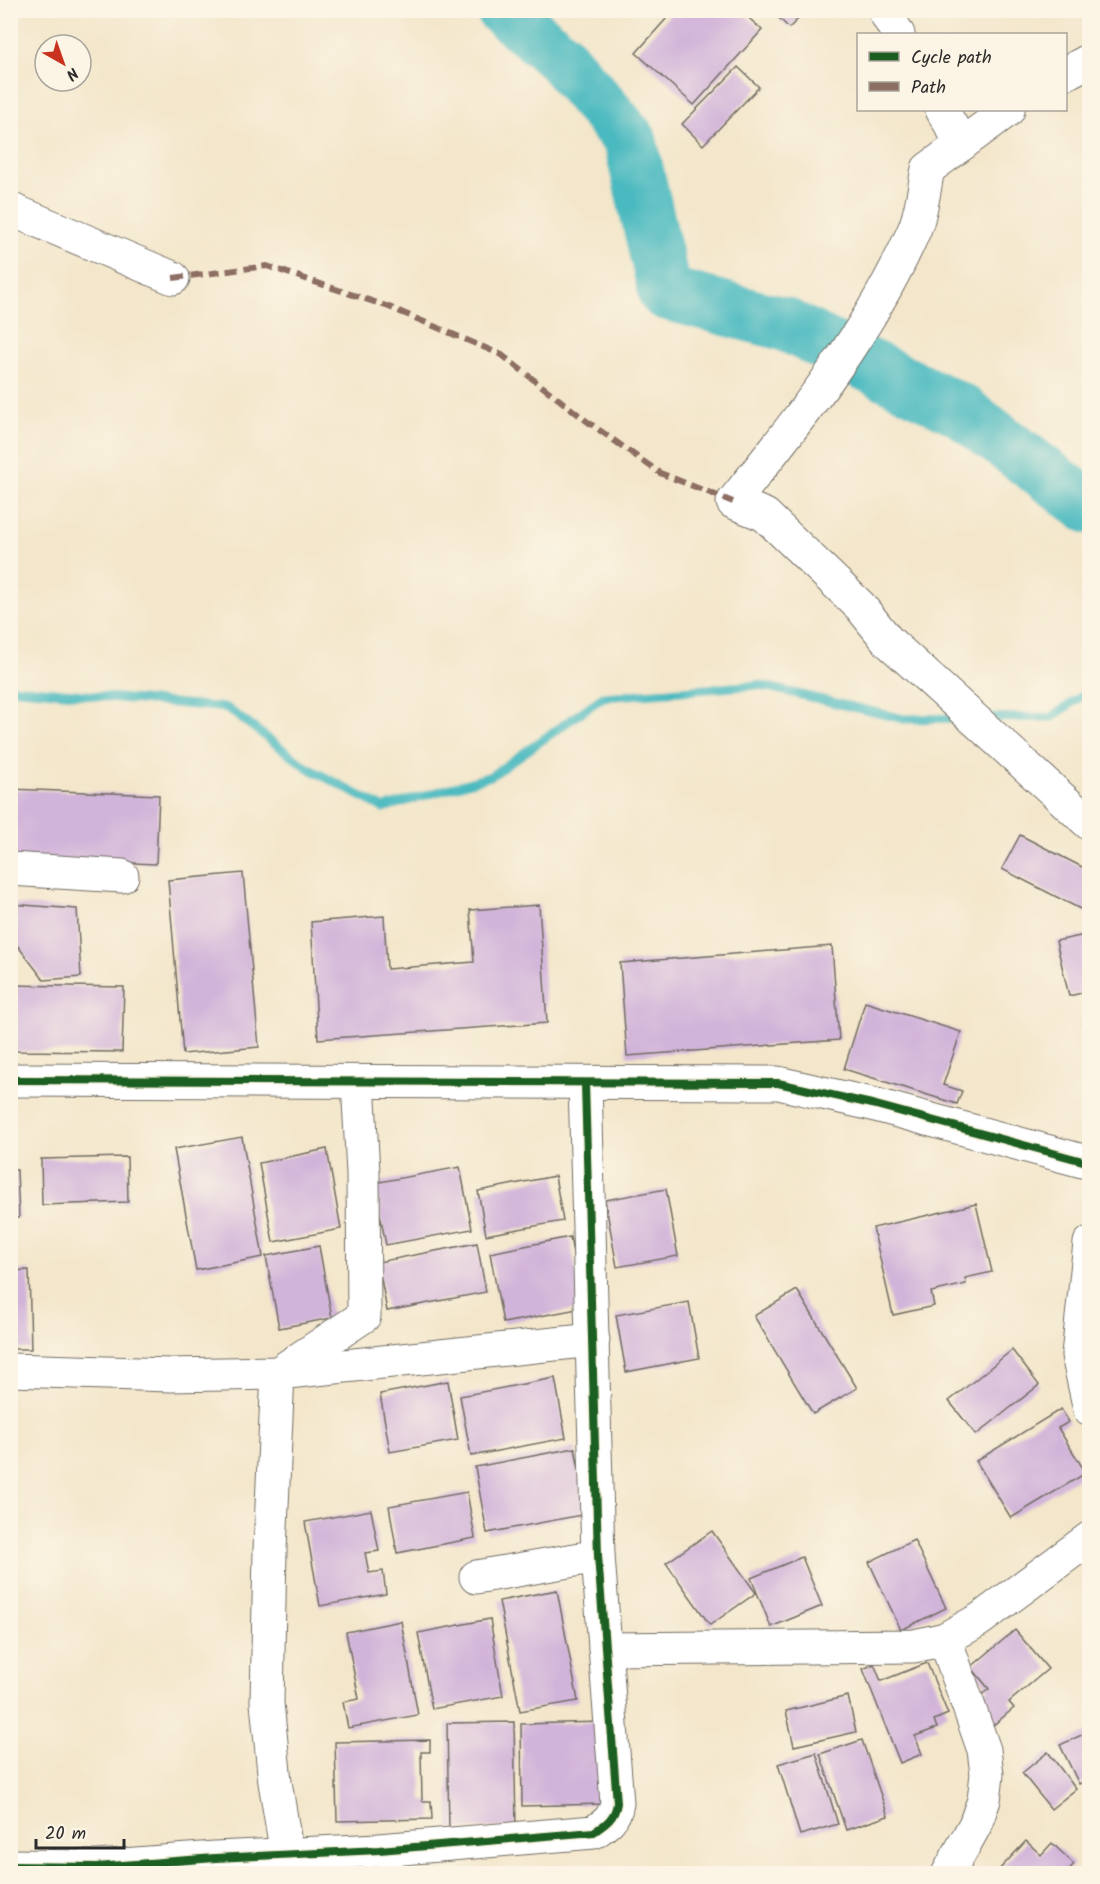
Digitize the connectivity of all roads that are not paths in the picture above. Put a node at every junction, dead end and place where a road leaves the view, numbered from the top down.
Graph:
1 (884, 10) edge
2 (897, 33) edge
3 (1089, 60) edge
4 (1067, 72) edge
5 (943, 111) edge
6 (1007, 111) edge
7 (962, 144) junction
8 (10, 209) edge
9 (174, 278) dead end
10 (1089, 824) edge
11 (10, 869) edge
12 (122, 876) dead end
13 (10, 1080) edge
14 (358, 1082) junction
15 (585, 1083) junction
16 (1089, 1162) edge
17 (1089, 1243) edge
18 (592, 1340) junction
19 (10, 1370) edge
20 (278, 1373) junction
21 (1089, 1410) edge
22 (1089, 1538) edge
23 (598, 1556) junction
24 (476, 1577) dead end
25 (945, 1639) junction
26 (605, 1649) junction
27 (287, 1855) junction
28 (385, 1862) edge
29 (10, 1866) edge
30 (948, 1874) edge

1 - 2 street
3 - 4 street
5 - 7 street
6 - 7 street
7 - 10 street
8 - 9 street
11 - 12 street
13 - 14 street
14 - 15 street
14 - 20 street
15 - 16 street
15 - 18 street
17 - 21 street
18 - 20 street
18 - 23 street
19 - 20 street
20 - 27 street
22 - 25 street
23 - 24 street
23 - 26 street
25 - 26 street
25 - 30 street
26 - 28 street
27 - 28 street
27 - 29 street

